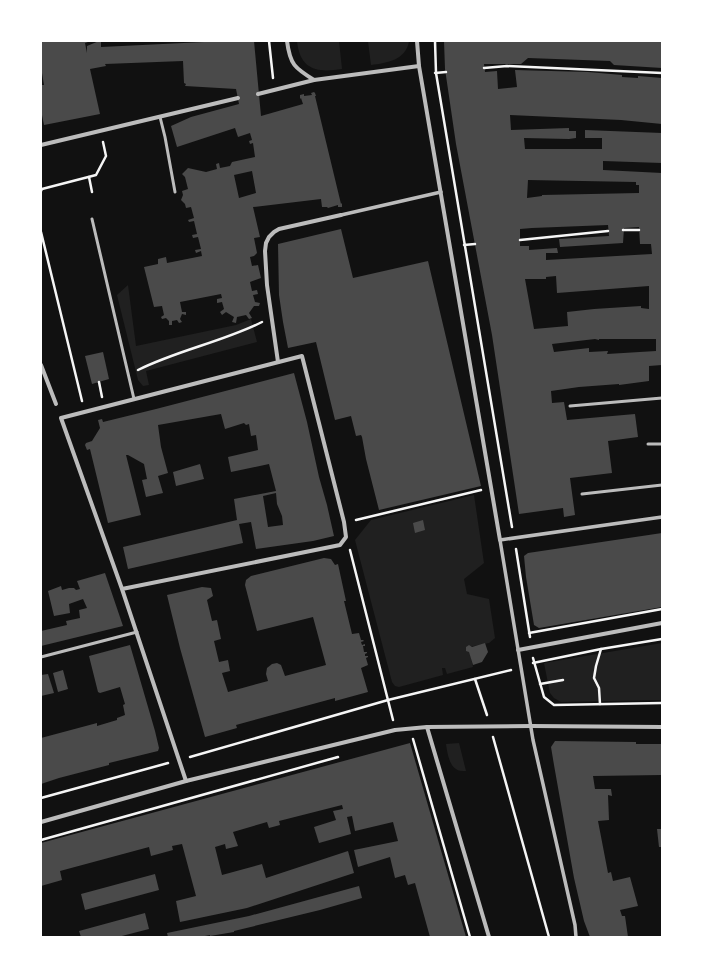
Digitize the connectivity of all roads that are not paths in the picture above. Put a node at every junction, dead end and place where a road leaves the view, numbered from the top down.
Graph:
1 (287, 41) edge
2 (418, 41) edge
3 (419, 66) junction
4 (314, 80) junction
5 (258, 94) dead end
6 (238, 98) dead end
7 (160, 117) junction
8 (41, 145) edge
9 (175, 192) dead end
10 (441, 192) junction
11 (341, 215) joint
12 (92, 219) dead end
13 (278, 362) junction
14 (41, 365) edge
15 (662, 398) edge
16 (134, 399) junction
17 (56, 404) dead end
18 (570, 406) dead end
19 (648, 444) dead end
20 (662, 444) edge
21 (662, 484) edge
22 (582, 494) dead end
23 (662, 517) edge
24 (500, 540) junction
25 (122, 590) junction
26 (662, 623) edge
27 (137, 632) junction
28 (518, 650) junction
29 (41, 657) edge
30 (427, 726) junction
31 (531, 726) junction
32 (662, 728) edge
33 (186, 781) junction
34 (41, 822) edge
35 (489, 937) edge
36 (576, 937) edge

1 - 4 street
2 - 3 street
3 - 4 street
3 - 10 street
4 - 5 street
6 - 7 street
7 - 8 street
7 - 9 lane
10 - 11 street
10 - 24 street
11 - 13 street
12 - 16 lane
13 - 16 street
13 - 25 street
14 - 17 street
15 - 18 lane
16 - 25 street
19 - 20 lane
21 - 22 lane
23 - 24 street
24 - 28 street
25 - 27 street
26 - 28 street
27 - 29 lane
27 - 33 street
28 - 31 street
30 - 31 street
30 - 33 street
30 - 35 street
31 - 32 street
31 - 36 street
33 - 34 street

